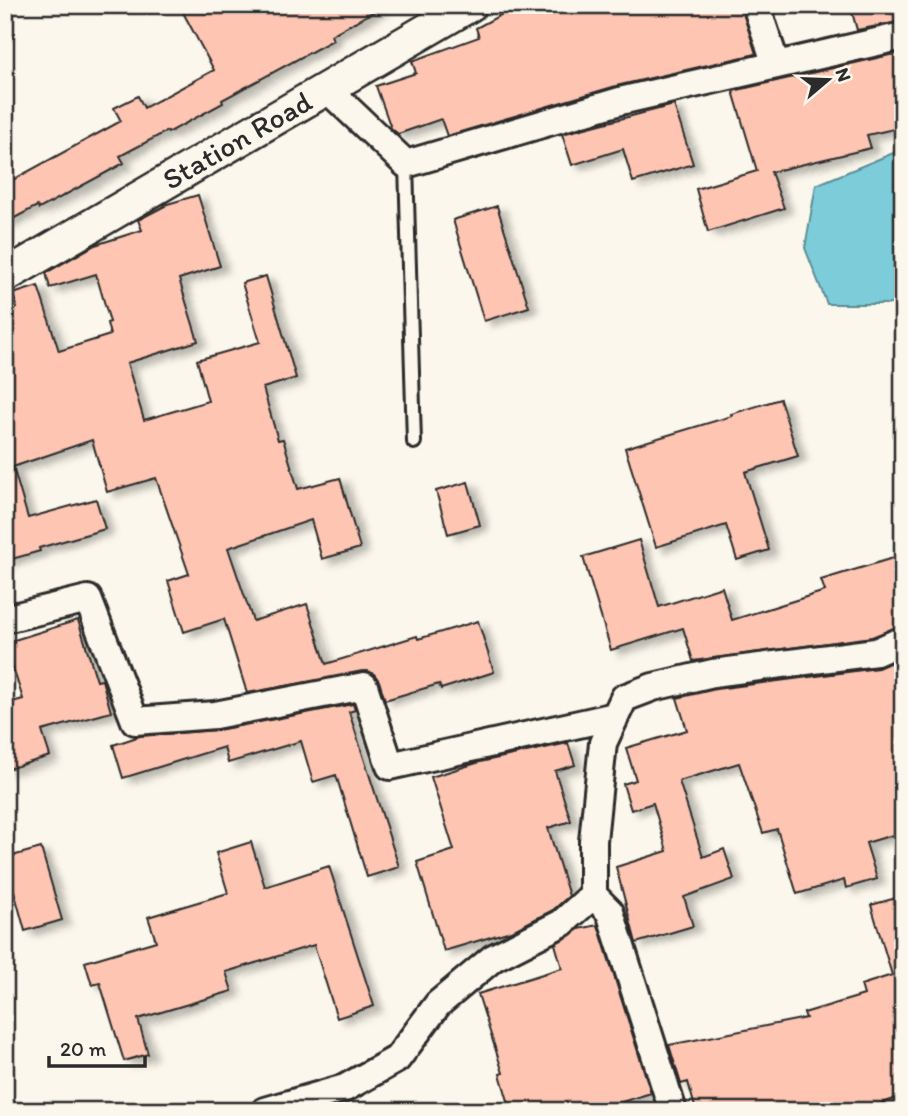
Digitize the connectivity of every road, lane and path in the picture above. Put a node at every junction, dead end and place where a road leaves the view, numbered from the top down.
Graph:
1 (470, 5) edge
2 (756, 5) edge
3 (903, 36) edge
4 (776, 65) junction
5 (327, 88) junction
6 (406, 164) junction
7 (5, 276) edge
8 (414, 442) dead end
9 (5, 619) edge
10 (903, 640) edge
11 (615, 716) junction
12 (593, 895) junction
13 (265, 1111) edge
14 (673, 1111) edge

1 - 5 street, Station Road
2 - 4 street
3 - 4 street
4 - 6 street
5 - 6 street
5 - 7 street, Station Road
6 - 8 lane
9 - 11 street
10 - 11 street
11 - 12 street
12 - 13 street
12 - 14 street

